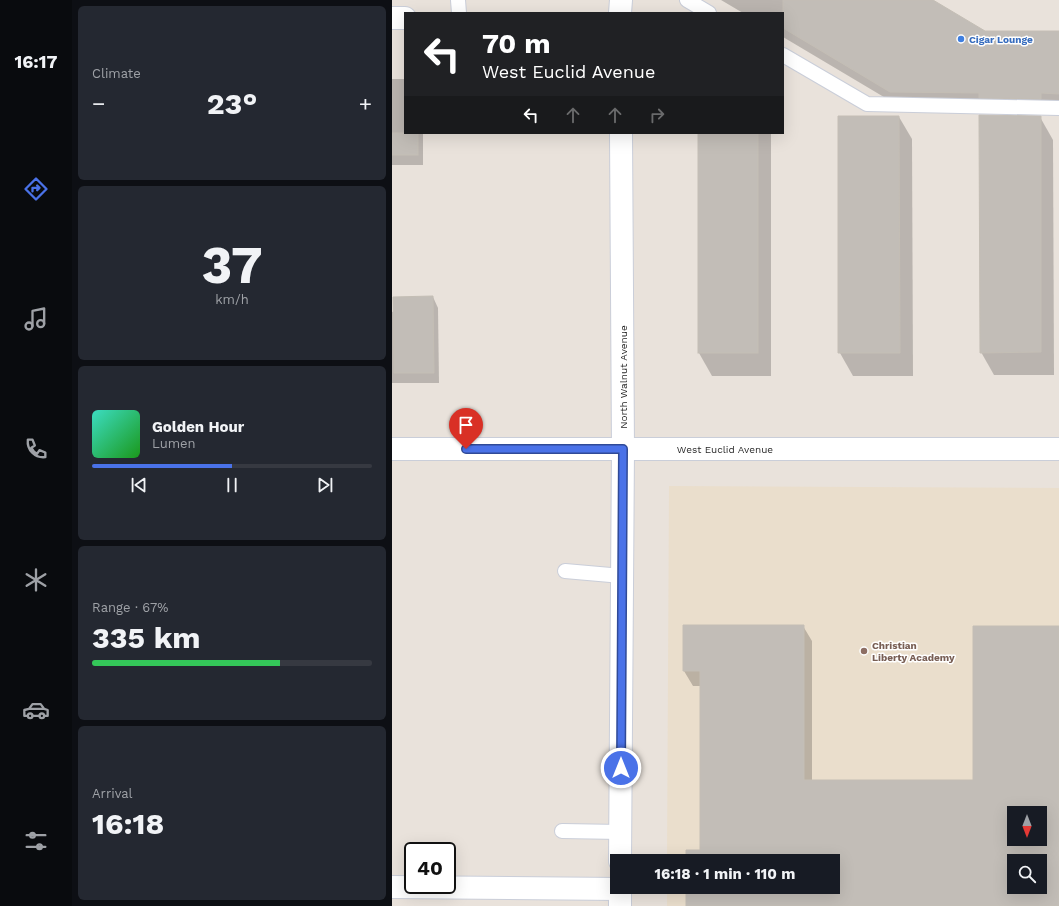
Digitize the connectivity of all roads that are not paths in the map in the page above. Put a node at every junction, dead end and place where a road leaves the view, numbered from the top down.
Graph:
1 (458, 0) edge
2 (620, 0) edge
3 (687, 0) edge
4 (459, 12) edge
5 (620, 12) edge
6 (707, 12) edge
7 (392, 18) edge
8 (404, 18) edge
9 (784, 56) edge
10 (1059, 108) edge
11 (621, 134) edge
12 (392, 449) edge
13 (623, 449) junction
14 (1059, 449) edge
15 (565, 571) dead end
16 (622, 576) junction
17 (562, 831) dead end
18 (620, 832) junction
19 (620, 854) edge
20 (392, 887) edge
21 (610, 894) edge

1 - 4 lane
2 - 5 street
3 - 6 lane
7 - 8 street
9 - 10 lane
11 - 13 street, North Walnut Avenue
12 - 13 street, West Euclid Avenue
13 - 14 street, West Euclid Avenue
13 - 16 street, North Walnut Avenue
15 - 16 lane
16 - 18 street, North Walnut Avenue
17 - 18 lane
18 - 19 street, North Walnut Avenue
20 - 21 street

